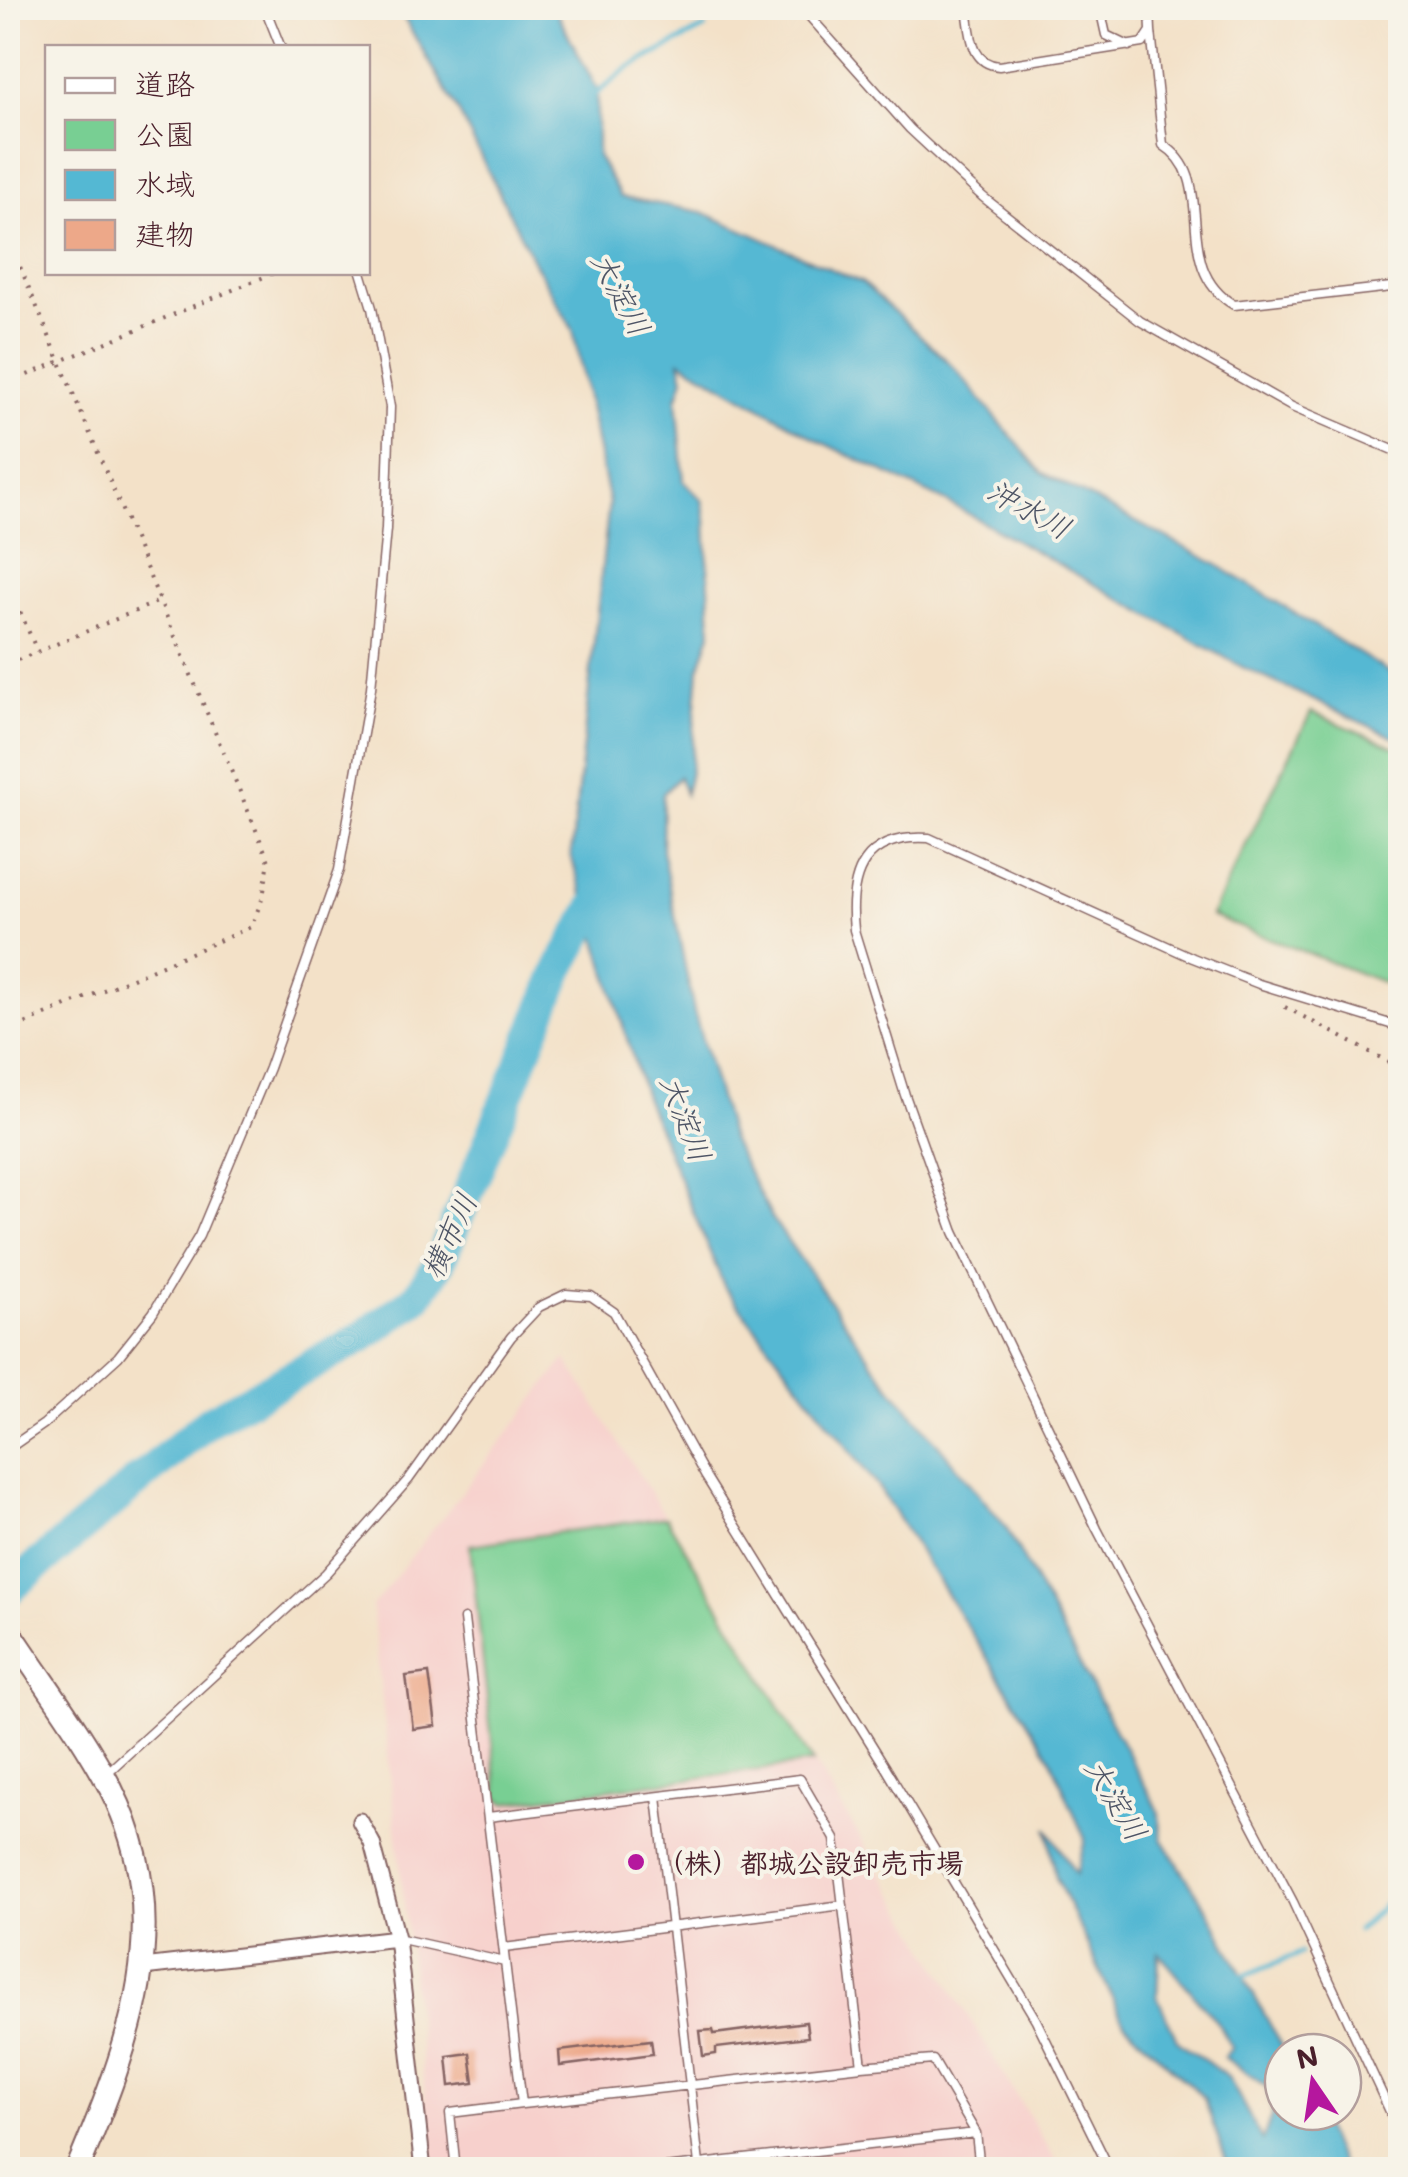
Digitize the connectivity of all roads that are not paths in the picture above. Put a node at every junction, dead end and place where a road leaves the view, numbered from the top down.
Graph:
1 (266, 8) edge
2 (802, 8) edge
3 (967, 8) edge
4 (1100, 8) edge
5 (1150, 8) edge
6 (1151, 30) junction
7 (280, 45) edge
8 (1129, 46) junction
9 (362, 275) edge
10 (1400, 286) edge
11 (1400, 452) edge
12 (1400, 1028) edge
13 (8, 1449) edge
14 (464, 1619) dead end
15 (8, 1629) edge
16 (102, 1777) junction
17 (657, 1796) junction
18 (488, 1818) junction
19 (360, 1821) dead end
20 (843, 1905) junction
21 (672, 1927) junction
22 (396, 1938) junction
23 (504, 1948) junction
24 (506, 1962) junction
25 (143, 1966) junction
26 (862, 2066) junction
27 (690, 2085) junction
28 (522, 2104) junction
29 (976, 2132) junction
30 (1400, 2133) edge
31 (699, 2164) junction
32 (77, 2170) edge
33 (422, 2170) edge
34 (456, 2170) edge
35 (647, 2170) edge
36 (980, 2170) edge
37 (1110, 2170) edge

1 - 7 lane
2 - 11 lane
3 - 8 lane
4 - 8 lane
5 - 6 lane
6 - 8 lane
6 - 10 lane
9 - 13 lane
12 - 30 lane
14 - 18 lane
15 - 16 street
16 - 25 street
16 - 37 lane
17 - 18 lane
17 - 20 lane
17 - 21 lane
18 - 23 lane
19 - 22 street
20 - 21 lane
20 - 26 lane
21 - 23 lane
21 - 27 lane
22 - 24 lane
22 - 25 street
22 - 33 street
23 - 24 lane
24 - 28 lane
25 - 32 street
26 - 27 lane
26 - 29 lane
27 - 28 lane
27 - 31 lane
28 - 34 lane
29 - 31 lane
29 - 36 lane
31 - 35 lane

